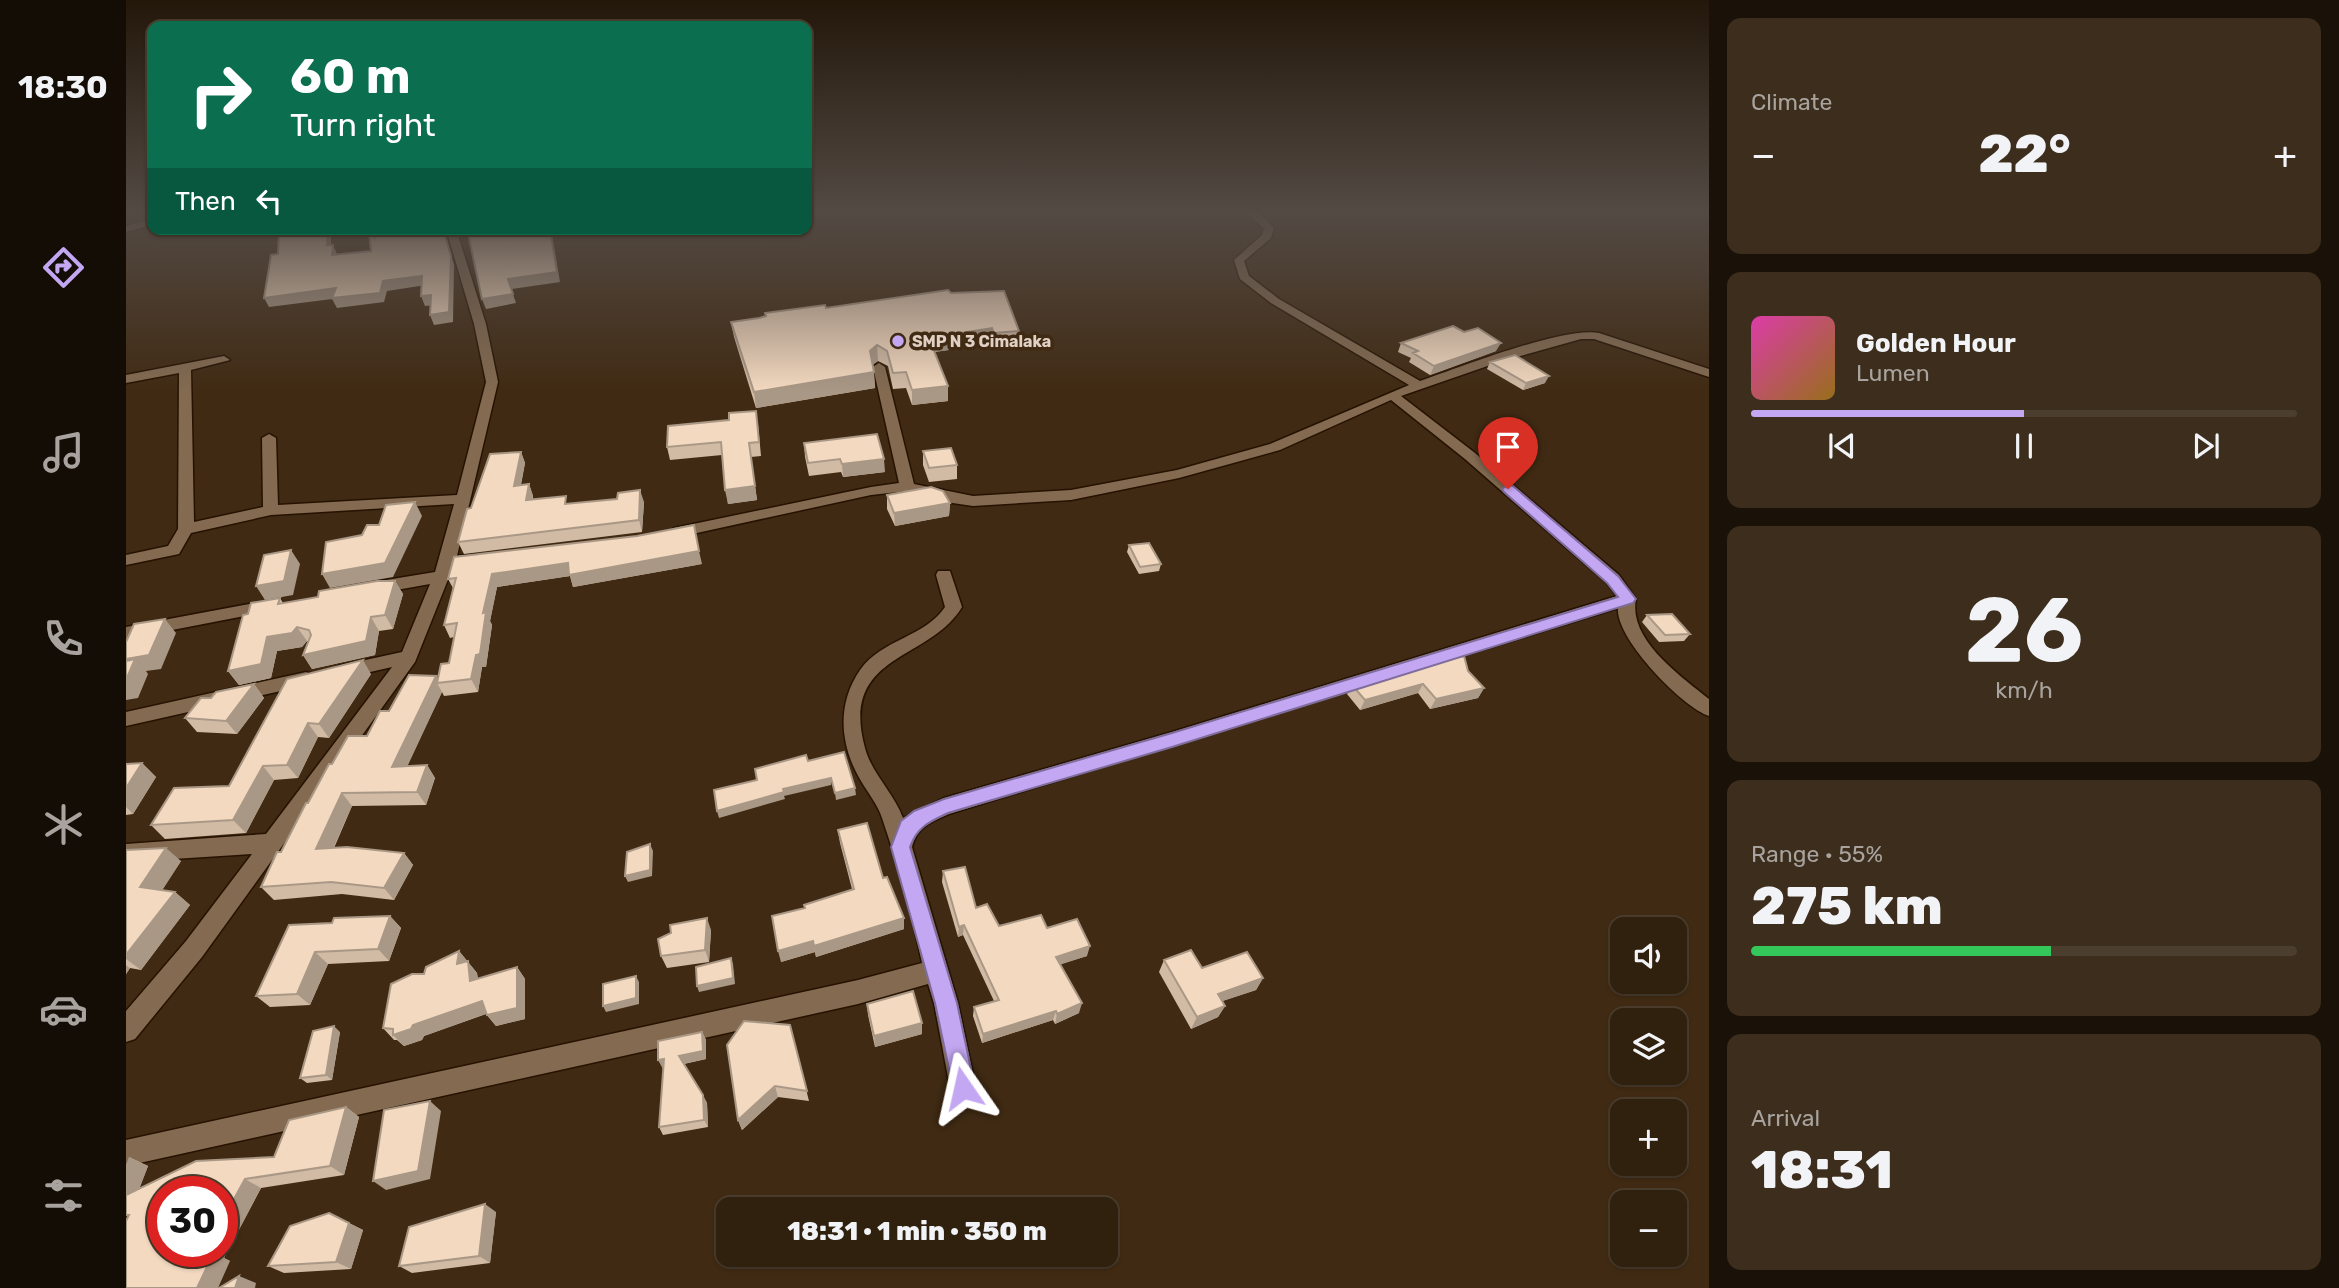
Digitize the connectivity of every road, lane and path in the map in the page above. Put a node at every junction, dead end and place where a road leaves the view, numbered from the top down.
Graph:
1 (464, 271) edge
2 (1242, 271) edge
3 (224, 360) dead end
4 (185, 367) junction
5 (879, 367) dead end
6 (1709, 373) edge
7 (126, 379) edge
8 (1418, 385) junction
9 (1392, 395) junction
10 (269, 438) dead end
11 (907, 487) junction
12 (462, 499) junction
13 (271, 510) junction
14 (186, 529) junction
15 (663, 536) edge
16 (487, 558) edge
17 (126, 561) edge
18 (444, 569) junction
19 (944, 575) dead end
20 (362, 590) edge
21 (1628, 599) junction
22 (285, 603) edge
23 (126, 633) edge
24 (409, 657) junction
25 (1709, 709) edge
26 (126, 719) edge
27 (272, 843) junction
28 (901, 847) junction
29 (126, 853) edge
30 (935, 971) junction
31 (126, 1030) edge
32 (963, 1088) dead end
33 (126, 1153) edge

1 - 12 street
2 - 8 street
3 - 4 street
4 - 7 street
4 - 14 street
5 - 11 street
6 - 8 street
8 - 9 street
9 - 11 street
9 - 21 street
10 - 13 street
11 - 15 street
12 - 13 street
12 - 18 street
13 - 14 street
14 - 17 street
16 - 18 street
18 - 20 street
18 - 24 street
19 - 28 street
21 - 25 street
21 - 28 street
22 - 23 street
24 - 26 street
24 - 27 street
27 - 29 street
27 - 31 street
28 - 30 street
30 - 32 street
30 - 33 street

